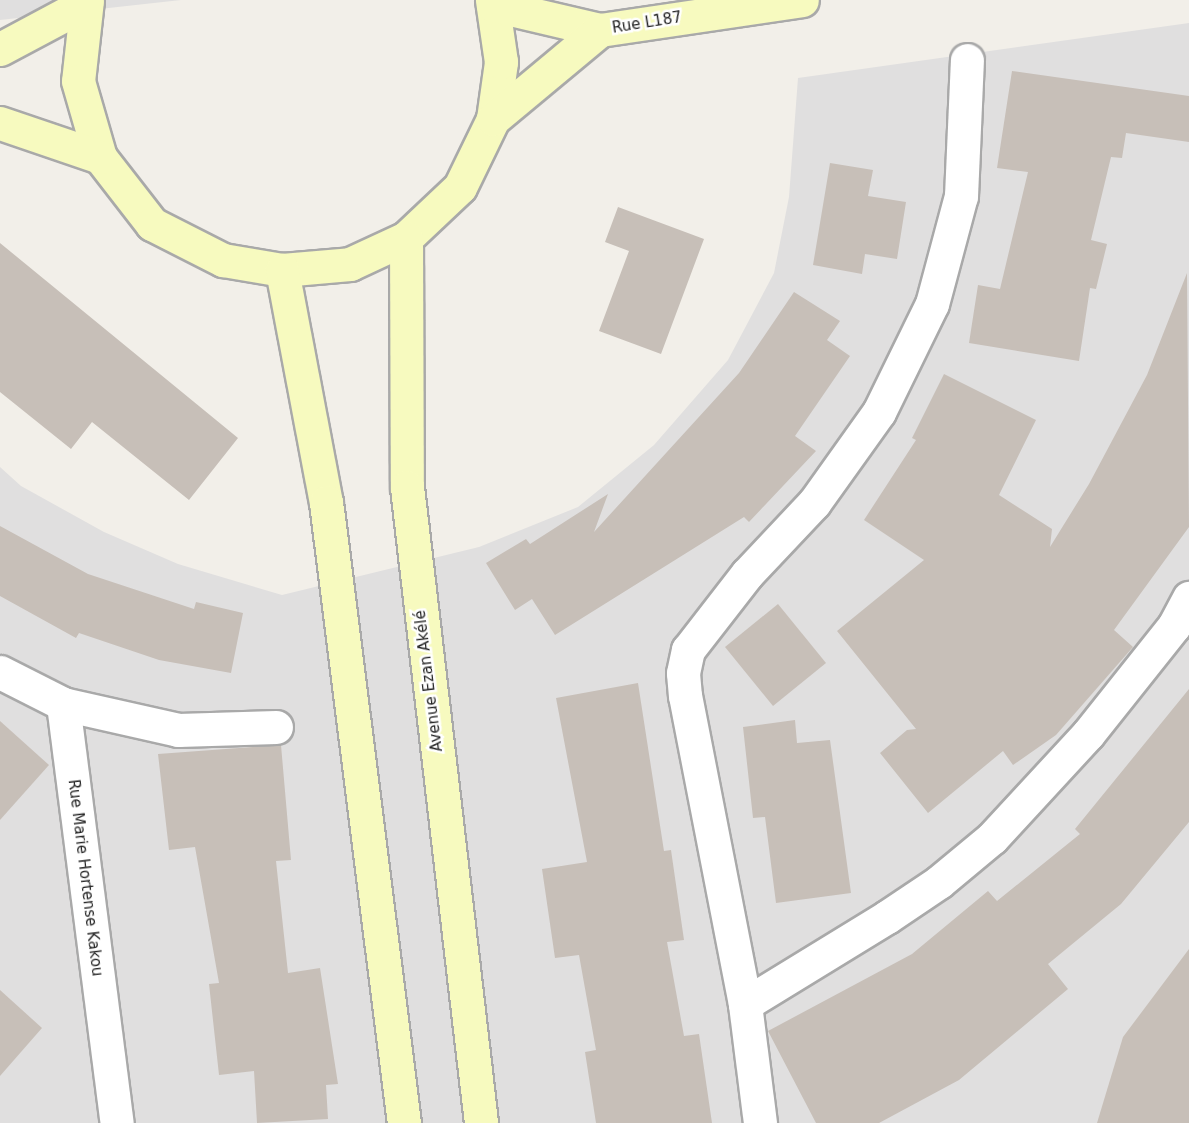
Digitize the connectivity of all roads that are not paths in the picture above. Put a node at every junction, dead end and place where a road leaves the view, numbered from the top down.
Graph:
1 (802, 0) edge
2 (86, 2) edge
3 (493, 3) edge
4 (600, 30) junction
5 (0, 49) edge
6 (967, 60) dead end
7 (493, 119) junction
8 (0, 123) edge
9 (100, 157) junction
10 (406, 238) junction
11 (282, 270) junction
12 (1189, 598) edge
13 (0, 672) edge
14 (63, 704) junction
15 (276, 727) dead end
16 (746, 1004) junction
17 (117, 1123) edge
18 (404, 1123) edge
19 (481, 1123) edge
20 (760, 1123) edge

1 - 4 street, Rue L187
2 - 5 street
2 - 9 street
3 - 4 street, Rue L187
3 - 7 street
4 - 7 street
6 - 16 street
7 - 10 street
8 - 9 street
9 - 11 street
10 - 11 street
10 - 19 street, Avenue Ezan Akélé
11 - 18 street
12 - 16 street
13 - 14 street
14 - 15 street
14 - 17 street, Rue Marie Hortense Kakou
16 - 20 street

